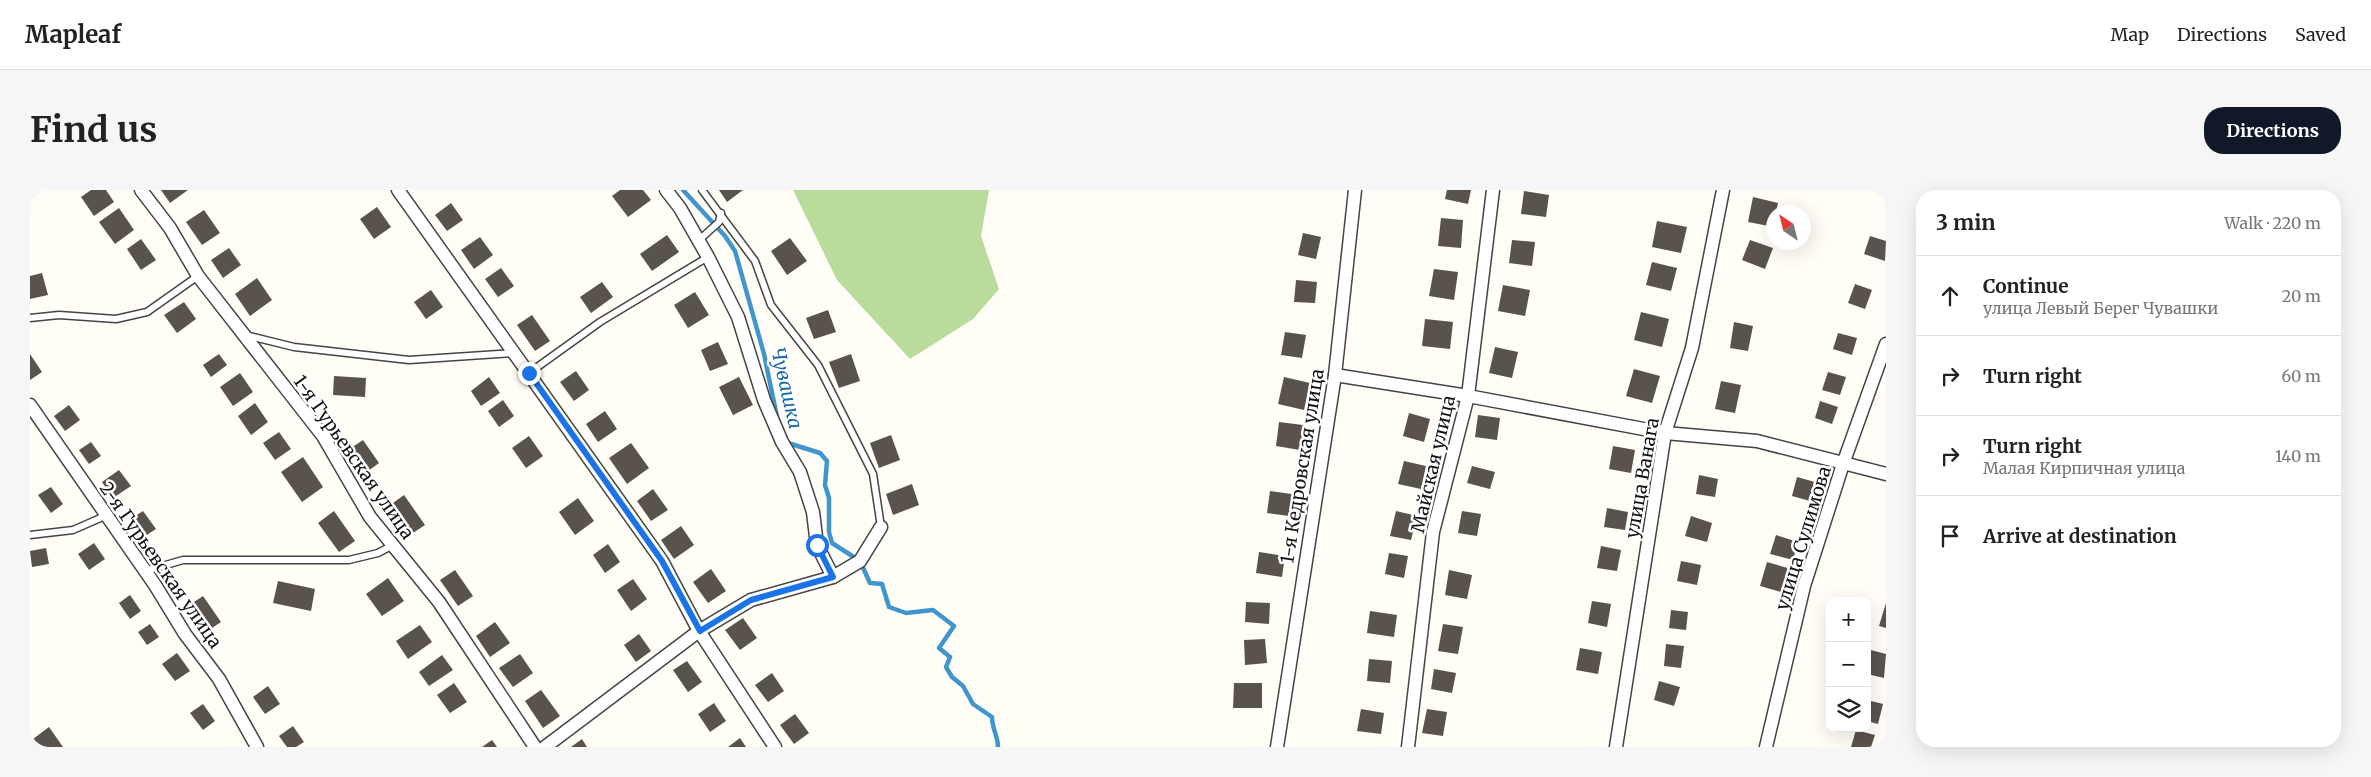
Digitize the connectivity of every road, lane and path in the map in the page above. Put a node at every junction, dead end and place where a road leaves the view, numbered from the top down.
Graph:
1 (142, 190) edge
2 (398, 190) edge
3 (666, 190) edge
4 (702, 190) edge
5 (1355, 190) edge
6 (1493, 190) edge
7 (1723, 190) edge
8 (721, 213) junction
9 (698, 241) junction
10 (708, 257) junction
11 (198, 276) junction
12 (30, 318) edge
13 (244, 335) junction
14 (1886, 344) edge
15 (515, 353) junction
16 (529, 373) junction
17 (1334, 375) junction
18 (1468, 396) junction
19 (30, 405) edge
20 (1665, 433) junction
21 (1843, 464) junction
22 (1886, 474) edge
23 (105, 516) junction
24 (881, 527) joint
25 (30, 535) edge
26 (393, 545) junction
27 (145, 571) junction
28 (833, 577) junction
29 (700, 631) junction
30 (257, 747) edge
31 (535, 747) edge
32 (545, 747) edge
33 (775, 747) edge
34 (1276, 747) edge
35 (1408, 747) edge
36 (1616, 747) edge
37 (1766, 747) edge

1 - 11 street, 1-я Гурьевская улица
2 - 15 street
3 - 9 street
4 - 8 lane
5 - 17 street, 1-я Кедровская улица
6 - 18 street, Майская улица
7 - 20 street, улица Ванага
8 - 9 lane
8 - 24 lane
9 - 10 street
10 - 16 lane
10 - 28 street
11 - 12 lane
11 - 13 street, 1-я Гурьевская улица
13 - 15 lane
13 - 26 street, 1-я Гурьевская улица
14 - 21 street, улица Сулимова
15 - 16 street
16 - 29 street
17 - 18 street
17 - 34 street, 1-я Кедровская улица
18 - 20 street
18 - 35 street, Майская улица
19 - 23 street, 2-я Гурьевская улица
20 - 21 street
20 - 36 street, улица Ванага
21 - 22 street
21 - 37 street, улица Сулимова
23 - 25 lane
23 - 27 street, 2-я Гурьевская улица
24 - 28 street
26 - 27 lane
26 - 31 street, 1-я Гурьевская улица
27 - 30 street, 2-я Гурьевская улица
28 - 29 street
29 - 32 street
29 - 33 street

